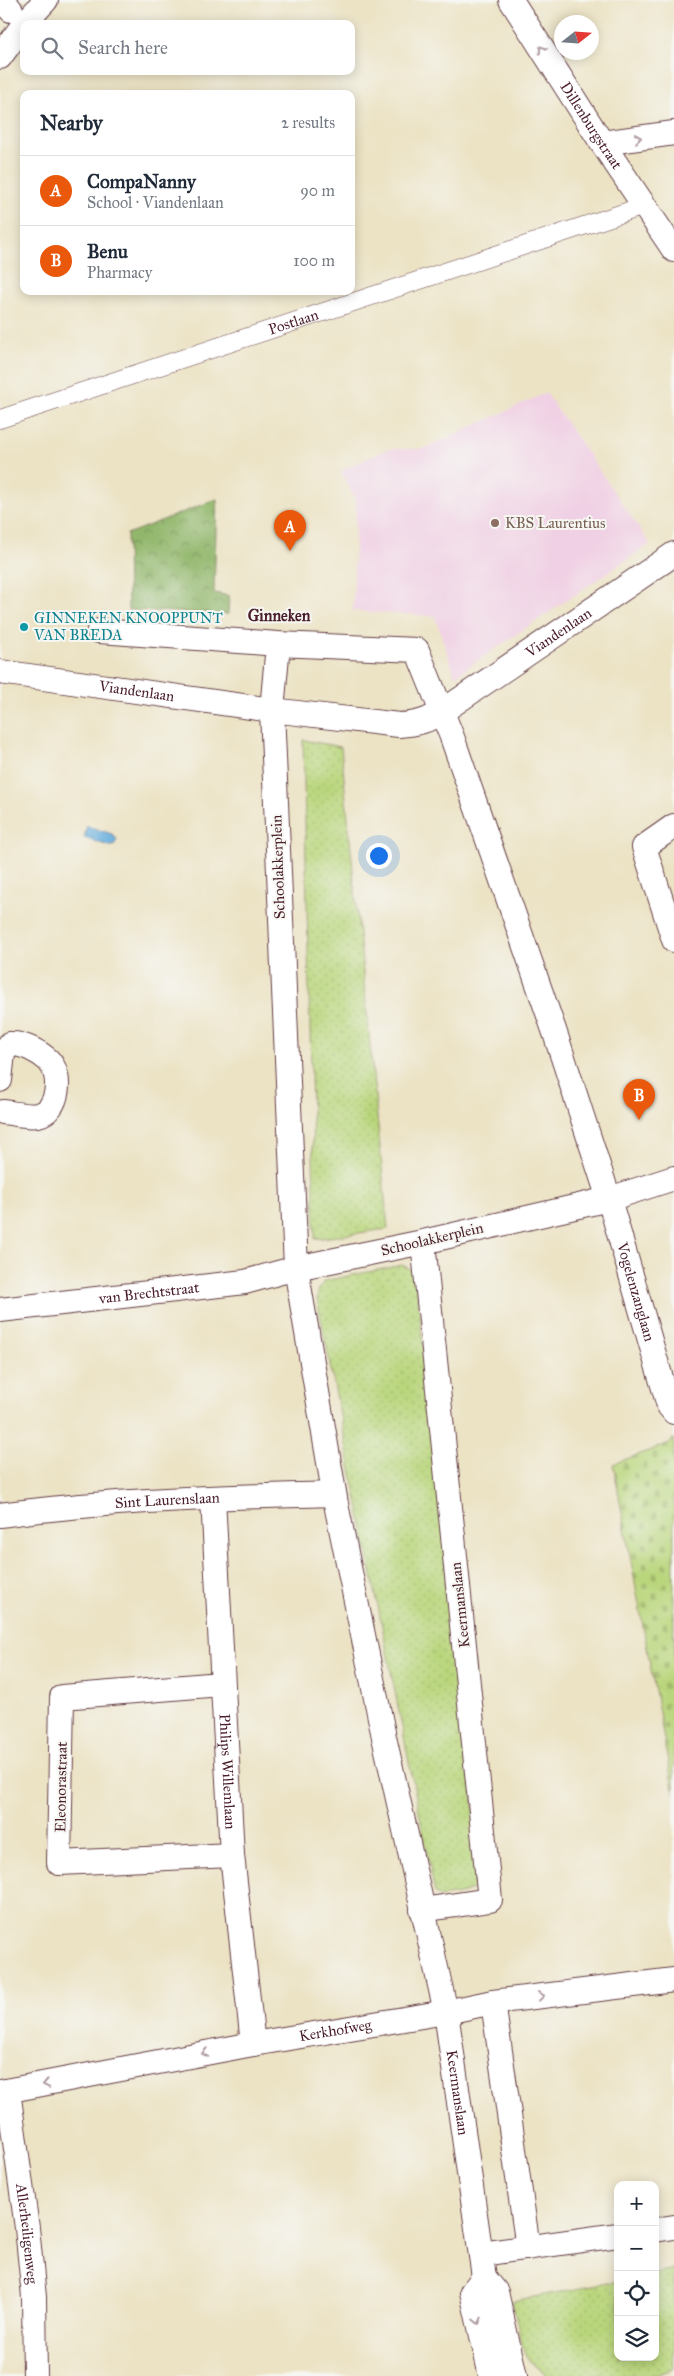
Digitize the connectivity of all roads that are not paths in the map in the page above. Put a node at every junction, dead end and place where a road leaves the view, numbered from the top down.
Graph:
1 (46, 0) edge
2 (510, 0) edge
3 (15, 14) edge
4 (0, 57) edge
5 (674, 133) edge
6 (602, 143) junction
7 (644, 206) junction
8 (674, 250) edge
9 (0, 419) edge
10 (674, 554) edge
11 (99, 631) dead end
12 (278, 644) junction
13 (0, 672) edge
14 (272, 710) junction
15 (443, 711) junction
16 (674, 826) edge
17 (674, 940) edge
18 (0, 1080) edge
19 (1, 1110) edge
20 (674, 1178) edge
21 (609, 1199) junction
22 (423, 1242) junction
23 (296, 1268) junction
24 (0, 1310) edge
25 (674, 1412) edge
26 (334, 1494) junction
27 (213, 1498) junction
28 (0, 1515) edge
29 (221, 1684) junction
30 (232, 1855) junction
31 (422, 1910) junction
32 (674, 1980) edge
33 (493, 2002) junction
34 (446, 2012) junction
35 (253, 2044) junction
36 (4, 2092) edge
37 (674, 2227) edge
38 (659, 2229) edge
39 (614, 2236) edge
40 (528, 2248) junction
41 (480, 2254) junction
42 (484, 2277) junction
43 (35, 2376) edge
44 (491, 2376) edge
45 (515, 2376) edge

1 - 3 street
6 -> 2 street, Dillenburgstraat
3 - 4 street
6 -> 5 street
6 - 7 street, Dillenburgstraat
7 - 8 street, Dillenburgstraat
7 - 9 street, Postlaan
10 - 15 street, Viandenlaan
11 - 12 street
12 - 14 street
12 - 15 street
13 - 14 street, Viandenlaan
14 - 15 street, Viandenlaan
14 - 23 street, Schoolakkerplein
15 - 21 street
16 - 17 street
18 - 19 street
20 - 21 street, Schoolakkerplein
21 - 22 street, Schoolakkerplein
21 - 25 street, Vogelenzanglaan
22 - 23 street, Schoolakkerplein
22 - 31 street, Keermanslaan
23 - 24 street, van Brechtstraat
23 - 26 street, Keermanslaan
26 - 27 street, Sint Laurenslaan
26 - 31 street, Keermanslaan
27 - 28 street, Sint Laurenslaan
27 - 29 street, Philips Willemlaan
29 - 30 street, Philips Willemlaan
29 - 30 street, Eleonorastraat
30 - 35 street, Philips Willemlaan
31 - 34 street, Keermanslaan
33 -> 32 street, Kerkhofweg
33 - 34 street, Kerkhofweg
33 - 40 street
34 - 35 street, Kerkhofweg
34 - 41 street, Keermanslaan
35 -> 36 street, Kerkhofweg
36 - 43 street, Allerheiligenweg
37 - 38 street
39 - 40 street
40 - 41 street
41 - 42 street, Keermanslaan
42 -> 44 street
42 - 45 street, Keermanslaan

